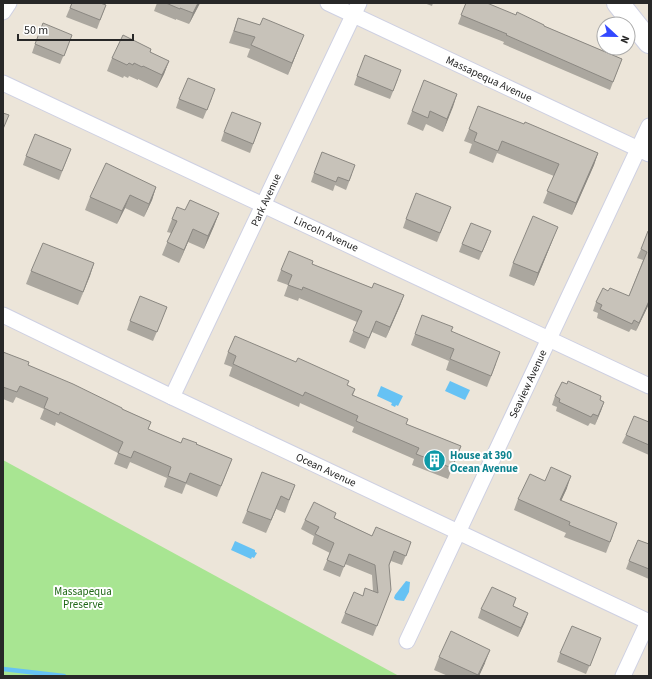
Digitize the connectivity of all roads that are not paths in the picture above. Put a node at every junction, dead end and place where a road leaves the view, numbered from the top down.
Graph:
1 (9, 3) edge
2 (328, 3) edge
3 (618, 3) edge
4 (356, 9) edge
5 (3, 12) edge
6 (649, 42) edge
7 (3, 83) edge
8 (649, 126) edge
9 (644, 152) edge
10 (264, 205) junction
11 (3, 315) edge
12 (549, 339) junction
13 (649, 386) edge
14 (172, 397) junction
15 (458, 532) junction
16 (648, 622) edge
17 (407, 641) dead end
18 (623, 676) edge

1 - 5 street
2 - 4 street, Massapequa Avenue
3 - 6 main road
4 - 9 street, Massapequa Avenue
4 - 10 street, Park Avenue
7 - 10 street, Lincoln Avenue
8 - 9 street, Seaview Avenue
9 - 12 street, Seaview Avenue
10 - 12 street, Lincoln Avenue
10 - 14 street, Park Avenue
11 - 14 street, Ocean Avenue
12 - 13 street, Lincoln Avenue
12 - 15 street, Seaview Avenue
14 - 15 street, Ocean Avenue
15 - 16 street, Ocean Avenue
15 - 17 street, Seaview Avenue
16 - 18 street

